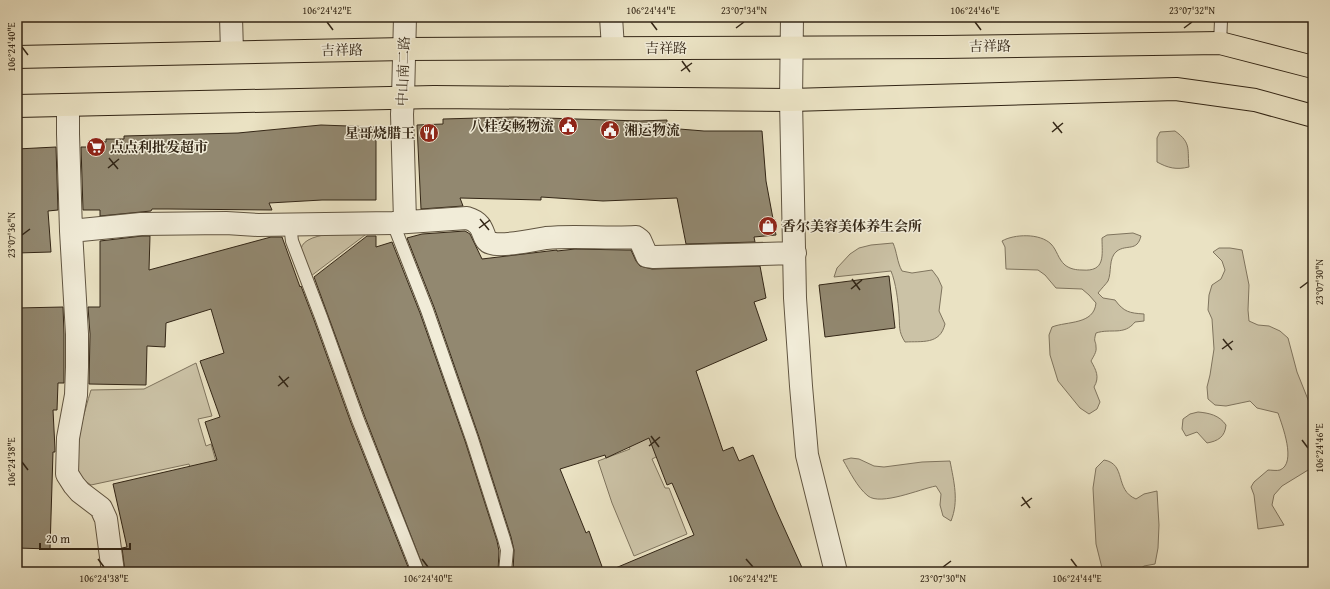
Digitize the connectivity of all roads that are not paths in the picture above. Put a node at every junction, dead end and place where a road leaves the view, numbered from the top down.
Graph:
1 (232, 17) edge
2 (405, 17) edge
3 (611, 17) edge
4 (792, 17) edge
5 (1220, 17) edge
6 (1220, 43) junction
7 (613, 48) junction
8 (791, 48) junction
9 (405, 49) junction
10 (232, 52) junction
11 (17, 57) edge
12 (1313, 67) edge
13 (403, 98) junction
14 (791, 100) junction
15 (68, 105) junction
16 (17, 106) edge
17 (1313, 116) edge
18 (399, 222) junction
19 (292, 224) junction
20 (71, 231) junction
21 (795, 253) junction
22 (112, 572) edge
23 (418, 572) edge
24 (505, 572) edge
25 (836, 572) edge

1 - 10 street
2 - 9 street, 中山南二路
3 - 7 street
4 - 8 street
5 - 6 lane
6 - 8 main road, 吉祥路
6 - 12 main road, 吉祥路
7 - 8 main road, 吉祥路
7 - 9 main road, 吉祥路
8 - 14 street
9 - 10 main road, 吉祥路
9 - 13 street, 中山南二路
10 - 11 main road, 吉祥路
13 - 14 main road
13 - 15 main road
13 - 18 street, 中山南二路
14 - 17 main road
14 - 21 street
15 - 16 main road
15 - 20 street
18 - 19 street
18 - 21 street
18 - 24 lane
19 - 20 street
19 - 23 lane
20 - 22 street
21 - 25 street

